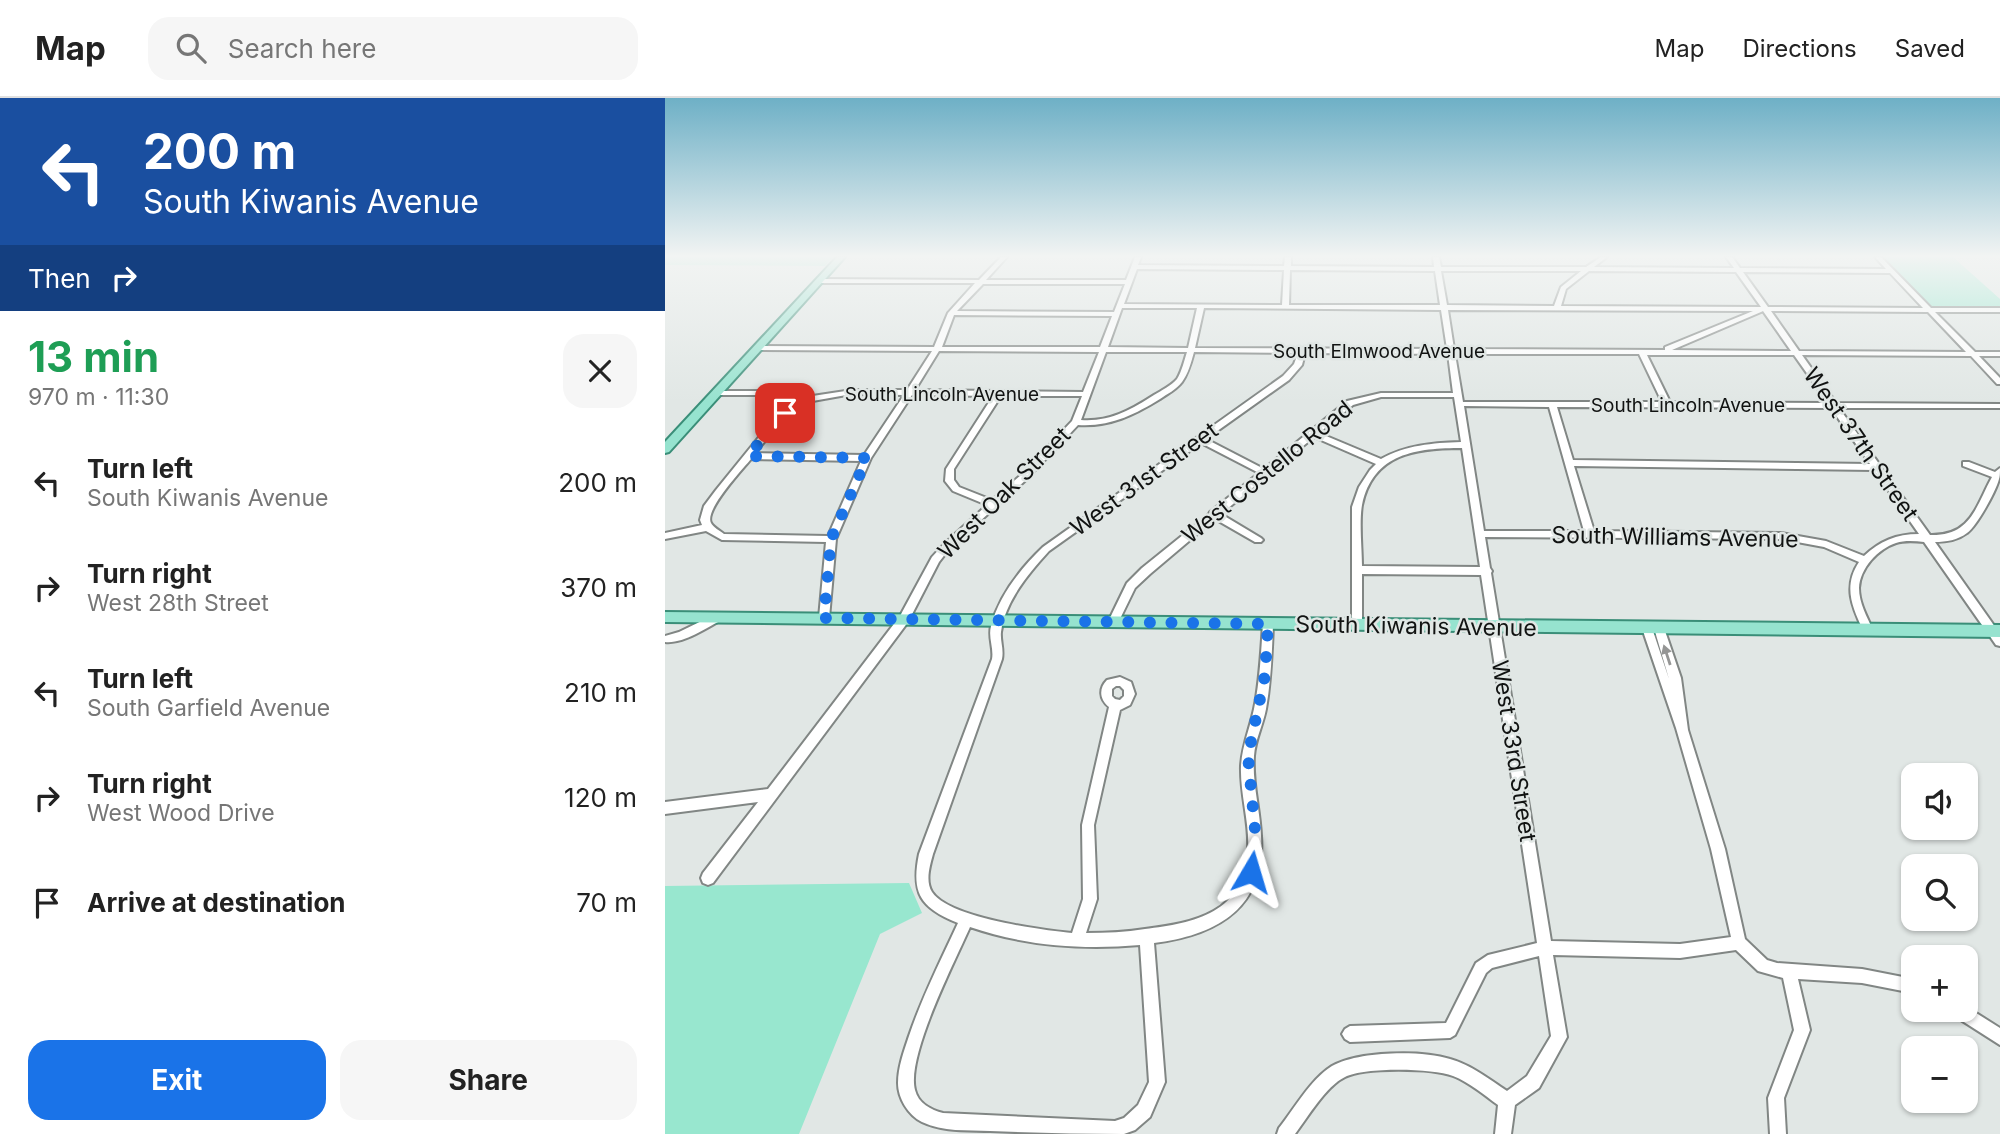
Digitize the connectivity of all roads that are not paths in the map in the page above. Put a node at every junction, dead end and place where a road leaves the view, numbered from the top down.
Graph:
1 (797, 305) edge
2 (958, 305) edge
3 (1120, 305) edge
4 (1763, 305) edge
5 (1926, 305) edge
6 (1201, 307) junction
7 (1285, 307) joint
8 (1444, 307) junction
9 (1557, 307) joint
10 (1765, 309) junction
11 (1929, 309) junction
12 (1118, 310) junction
13 (2000, 310) edge
14 (951, 313) junction
15 (758, 348) junction
16 (1103, 348) junction
17 (937, 349) junction
18 (1189, 349) junction
19 (1301, 351) junction
20 (1451, 351) junction
21 (1642, 352) junction
22 (1662, 352) junction
23 (1796, 354) junction
24 (1972, 354) junction
25 (2000, 354) edge
26 (2000, 382) edge
27 (717, 393) junction
28 (909, 394) junction
29 (998, 394) junction
30 (1086, 394) junction
31 (1459, 399) junction
32 (805, 400) junction
33 (1552, 404) junction
34 (1667, 404) junction
35 (1835, 406) junction
36 (2000, 406) edge
37 (1076, 422) junction
38 (1312, 433) junction
39 (1200, 439) junction
40 (1466, 445) junction
41 (665, 449) edge
42 (748, 456) junction
43 (867, 458) junction
44 (1382, 463) junction
45 (1571, 463) junction
46 (1966, 464) dead end
47 (1877, 467) junction
48 (1263, 472) junction
49 (1998, 473) edge
50 (992, 504) junction
51 (1213, 514) junction
52 (708, 527) junction
53 (1481, 534) junction
54 (1590, 535) junction
55 (665, 536) edge
56 (1927, 537) junction
57 (831, 539) junction
58 (1258, 540) dead end
59 (1865, 561) junction
60 (1357, 570) junction
61 (1487, 572) junction
62 (665, 617) edge
63 (691, 618) junction
64 (716, 618) junction
65 (824, 618) junction
66 (904, 620) junction
67 (999, 621) junction
68 (1113, 622) junction
69 (1268, 624) junction
70 (1357, 626) junction
71 (1495, 626) junction
72 (1653, 628) junction
73 (1868, 630) junction
74 (1997, 635) edge
75 (667, 640) edge
76 (1115, 704) dead end
77 (772, 794) junction
78 (665, 808) edge
79 (708, 878) dead end
80 (966, 920) junction
81 (1146, 936) junction
82 (1077, 941) junction
83 (1739, 943) junction
84 (1544, 948) junction
85 (1790, 972) junction
86 (1901, 984) edge
87 (1977, 1022) edge
88 (1350, 1034) dead end
89 (2000, 1037) edge
90 (1507, 1101) junction
91 (1285, 1134) edge
92 (1503, 1134) edge
93 (1778, 1134) edge

1 - 15 main road
2 - 14 street
3 - 12 street, West Oak Street
4 - 10 street, West 37th Street
5 - 11 street
6 - 7 street
6 - 12 street
6 - 18 street
7 - 8 street
8 - 9 street
8 - 20 street, West 33rd Street
9 - 10 street
10 - 11 street
10 - 22 street
10 - 23 street, West 37th Street
11 - 13 street
11 - 24 street
12 - 14 street
12 - 16 street, West Oak Street
14 - 17 street
15 - 17 street, South Elmwood Avenue
15 - 27 main road
16 - 17 street, South Elmwood Avenue
16 - 18 street, South Elmwood Avenue
16 - 30 street, West Oak Street
17 - 28 street
18 - 19 street, South Elmwood Avenue
18 - 37 street
19 - 20 street, South Elmwood Avenue
19 - 39 street, West 31st Street
20 - 21 street, South Elmwood Avenue
20 - 31 street, West 33rd Street
21 - 22 street, South Elmwood Avenue
21 - 34 street
22 - 23 street, South Elmwood Avenue
23 - 24 street, South Elmwood Avenue
23 - 35 street, West 37th Street
24 - 25 street, South Elmwood Avenue
24 - 26 street
27 - 32 street, South Lincoln Avenue
27 - 41 main road
28 - 29 street, South Lincoln Avenue
28 - 32 street, South Lincoln Avenue
28 - 43 street
29 - 30 street, South Lincoln Avenue
29 - 50 street
30 - 37 street, West Oak Street
31 - 33 street, South Lincoln Avenue
31 - 38 street, West Costello Road
31 - 40 street, West 33rd Street
32 - 42 street
33 - 34 street, South Lincoln Avenue
33 - 45 street
34 - 35 street, South Lincoln Avenue
35 - 36 street, South Lincoln Avenue
35 - 47 street, West 37th Street
37 - 50 street, West Oak Street
38 - 44 street
38 - 48 street, West Costello Road
39 - 48 street
39 - 67 street, West 31st Street
40 - 44 street
40 - 53 street, West 33rd Street
42 - 43 street
42 - 52 street
43 - 57 street
44 - 60 street
45 - 47 street
45 - 54 street
46 - 49 street
47 - 56 street, West 37th Street
48 - 51 street, West Costello Road
49 - 56 street
50 - 66 street, West Oak Street
51 - 58 street
51 - 68 street, West Costello Road
52 - 55 street
52 - 57 street
53 - 54 street, South Williams Avenue
53 - 61 street, West 33rd Street
54 - 59 street, South Williams Avenue
56 - 59 street
56 - 74 street, West 37th Street
57 - 65 street
59 - 73 street
60 - 61 street
60 - 70 street
61 - 71 street, West 33rd Street
62 - 63 main road, South Kiwanis Avenue
63 - 64 main road, South Kiwanis Avenue
63 - 75 street
64 - 65 main road, South Kiwanis Avenue
64 - 75 street
65 - 66 main road, South Kiwanis Avenue
66 - 67 main road, South Kiwanis Avenue
66 - 77 street, West Oak Street
67 - 68 main road, South Kiwanis Avenue
67 - 80 street
68 - 69 main road, South Kiwanis Avenue
69 - 70 main road, South Kiwanis Avenue
69 - 81 street
70 - 71 main road, South Kiwanis Avenue
71 - 72 main road, South Kiwanis Avenue
71 - 84 street, West 33rd Street
72 - 73 main road, South Kiwanis Avenue
72 - 83 street
73 - 74 main road, South Kiwanis Avenue
76 - 82 street
77 - 78 street
77 - 79 street, West Oak Street
80 - 81 street
80 - 82 street
81 - 82 street
83 - 84 street
83 - 85 street
84 - 88 street
84 - 90 street, West 33rd Street
85 - 86 street
85 - 93 street
87 - 89 street
90 - 91 street
90 - 92 street

